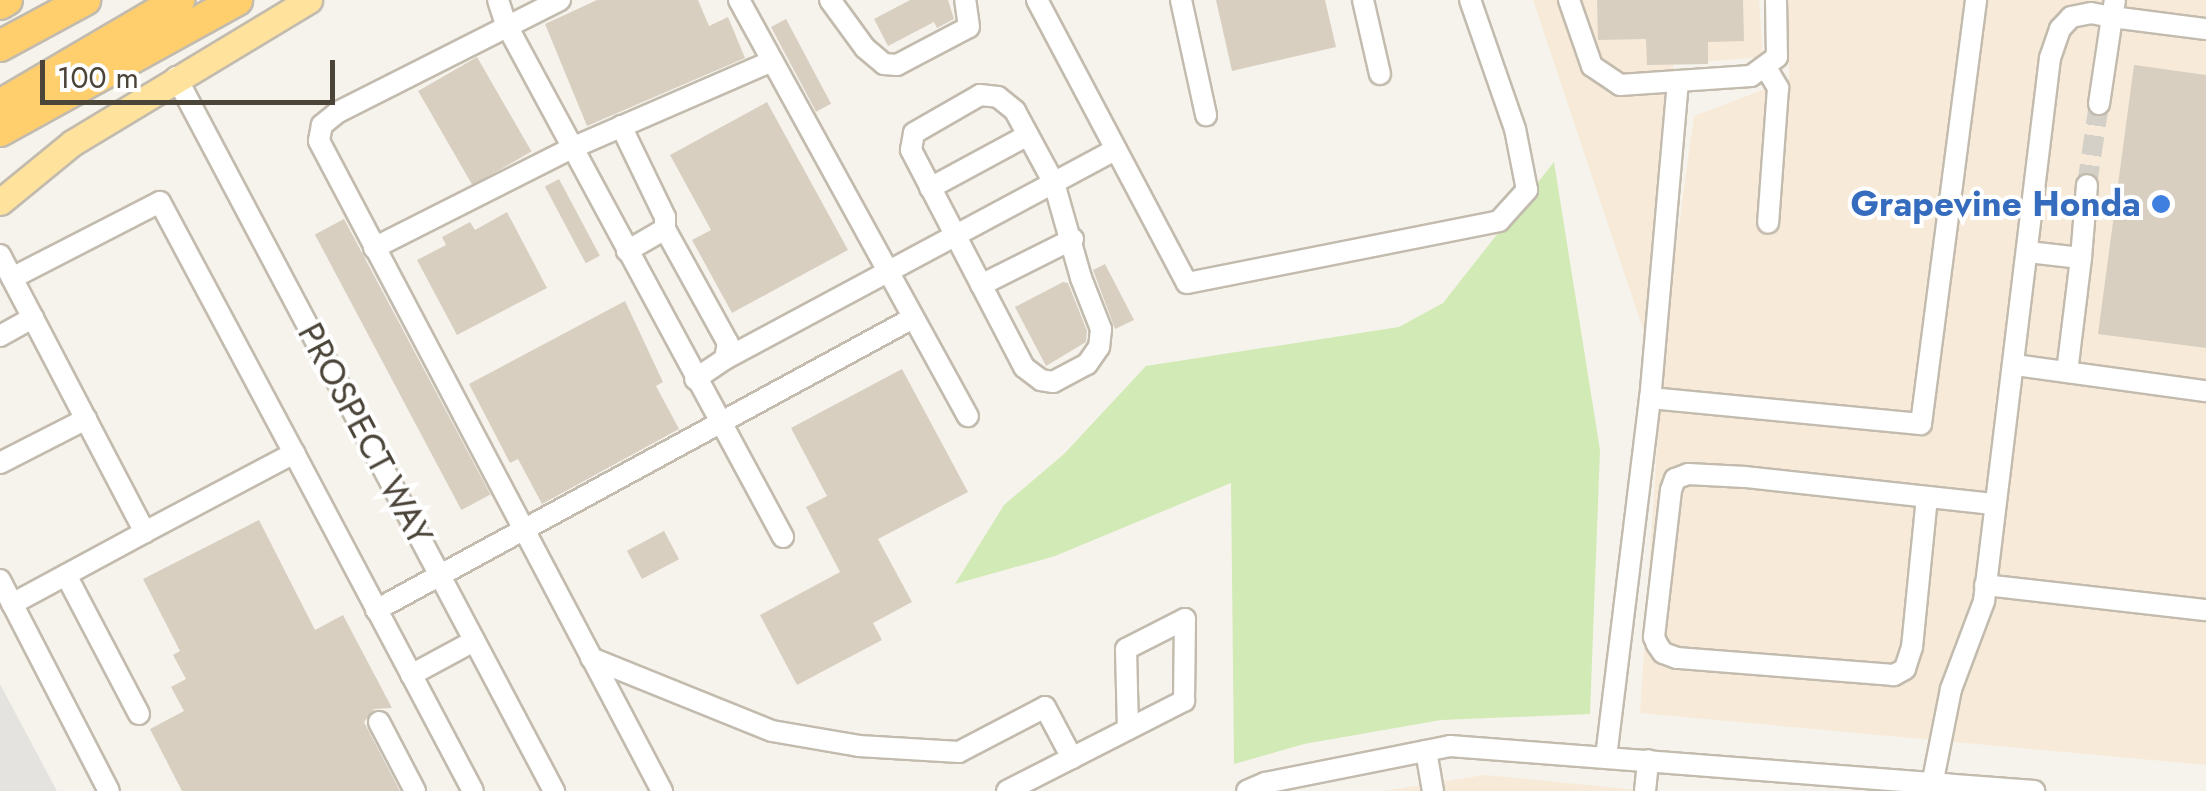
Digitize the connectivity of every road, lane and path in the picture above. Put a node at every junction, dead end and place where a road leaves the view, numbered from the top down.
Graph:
1 (7, 0) edge
2 (85, 0) edge
3 (179, 0) edge
4 (236, 0) edge
5 (309, 0) edge
6 (482, 0) edge
7 (498, 0) edge
8 (560, 0) edge
9 (830, 0) edge
10 (965, 0) edge
11 (1037, 0) edge
12 (1181, 0) edge
13 (1363, 0) edge
14 (1470, 0) edge
15 (1569, 0) edge
16 (1776, 0) edge
17 (1976, 0) edge
18 (2061, 0) edge
19 (741, 1) edge
20 (0, 4) edge
21 (2113, 8) edge
22 (2067, 22) junction
23 (506, 24) junction
24 (2206, 29) edge
25 (0, 46) edge
26 (772, 61) junction
27 (1765, 66) junction
28 (1380, 74) dead end
29 (176, 77) junction
30 (1678, 81) junction
31 (2099, 104) tunnel mouth
32 (0, 105) edge
33 (1206, 115) dead end
34 (622, 126) junction
35 (0, 131) edge
36 (1028, 135) junction
37 (572, 148) junction
38 (1115, 150) junction
39 (1054, 183) junction
40 (2087, 186) tunnel mouth
41 (930, 188) junction
42 (0, 202) edge
43 (1768, 223) dead end
44 (665, 230) junction
45 (954, 236) junction
46 (1073, 239) junction
47 (374, 248) junction
48 (627, 251) junction
49 (2028, 252) junction
50 (0, 255) edge
51 (2080, 258) junction
52 (887, 272) junction
53 (12, 278) junction
54 (981, 285) junction
55 (34, 318) junction
56 (913, 318) junction
57 (0, 336) edge
58 (725, 359) junction
59 (2014, 365) junction
60 (2066, 372) junction
61 (695, 379) junction
62 (2206, 390) edge
63 (1650, 398) junction
64 (968, 416) dead end
65 (86, 418) junction
66 (719, 424) junction
67 (294, 453) junction
68 (0, 464) edge
69 (1927, 497) junction
70 (1995, 504) junction
71 (144, 532) junction
72 (523, 533) junction
73 (783, 537) dead end
74 (66, 575) junction
75 (440, 576) junction
76 (0, 580) edge
77 (1986, 584) junction
78 (12, 604) junction
79 (376, 610) junction
80 (2206, 610) edge
81 (474, 641) junction
82 (589, 657) junction
83 (410, 675) junction
84 (139, 714) dead end
85 (379, 722) dead end
86 (1128, 729) junction
87 (1426, 750) junction
88 (1606, 757) junction
89 (1072, 758) junction
90 (1648, 760) junction
91 (1934, 780) junction
92 (109, 791) edge
93 (415, 791) edge
94 (473, 791) edge
95 (554, 791) edge
96 (662, 791) edge
97 (1007, 791) edge
98 (1247, 791) edge
99 (1433, 791) edge
100 (1645, 791) edge
101 (2034, 791) edge

1 - 20 highway
2 - 25 highway
3 - 32 highway
4 - 35 highway
5 - 29 main road
6 - 23 street
7 - 23 street
8 - 23 street
9 - 10 street
11 - 38 street
12 - 33 street
13 - 28 street
14 - 38 street
15 - 30 street
16 - 27 street
17 - 63 street
18 - 22 street
19 - 26 street
21 - 22 street
21 - 24 street
21 - 31 street
22 - 49 street
23 - 37 street
23 - 47 street
26 - 34 street
26 - 52 street
27 - 30 street
27 - 43 street
29 - 42 main road
29 - 75 street, PROSPECT WAY
30 - 63 street
34 - 37 street
34 - 44 street
36 - 39 street
36 - 41 street
36 - 41 street
37 - 47 street
37 - 48 street
38 - 39 street
39 - 45 street
39 - 46 street
40 - 51 street
41 - 45 street
44 - 48 street
44 - 58 street
45 - 52 street
45 - 54 street
46 - 54 street
46 - 54 street
47 - 72 street
48 - 61 street
49 - 51 street
49 - 59 street
50 - 53 street
51 - 60 street
52 - 56 street
52 - 58 street
53 - 55 street
53 - 67 street
55 - 57 street
55 - 65 street
56 - 64 street
56 - 66 street
58 - 61 street
59 - 60 street
59 - 70 street
60 - 62 street
61 - 66 street
63 - 88 street
65 - 68 street
65 - 71 street
66 - 72 street
66 - 73 street
67 - 71 street
67 - 79 street
69 - 69 street
69 - 70 street
70 - 77 street
71 - 74 street
72 - 75 street
72 - 82 street
74 - 78 street
74 - 84 street
75 - 79 street
75 - 81 street, PROSPECT WAY
76 - 78 street
77 - 80 street
77 - 91 street
78 - 92 street
79 - 83 street
81 - 83 street
81 - 95 street, PROSPECT WAY
82 - 89 street
82 - 96 street
83 - 94 street
85 - 93 street
86 - 86 street
86 - 89 street
87 - 88 street
87 - 98 street
87 - 99 street
88 - 90 street
89 - 97 street
90 - 91 street
90 - 100 street
91 - 101 street

